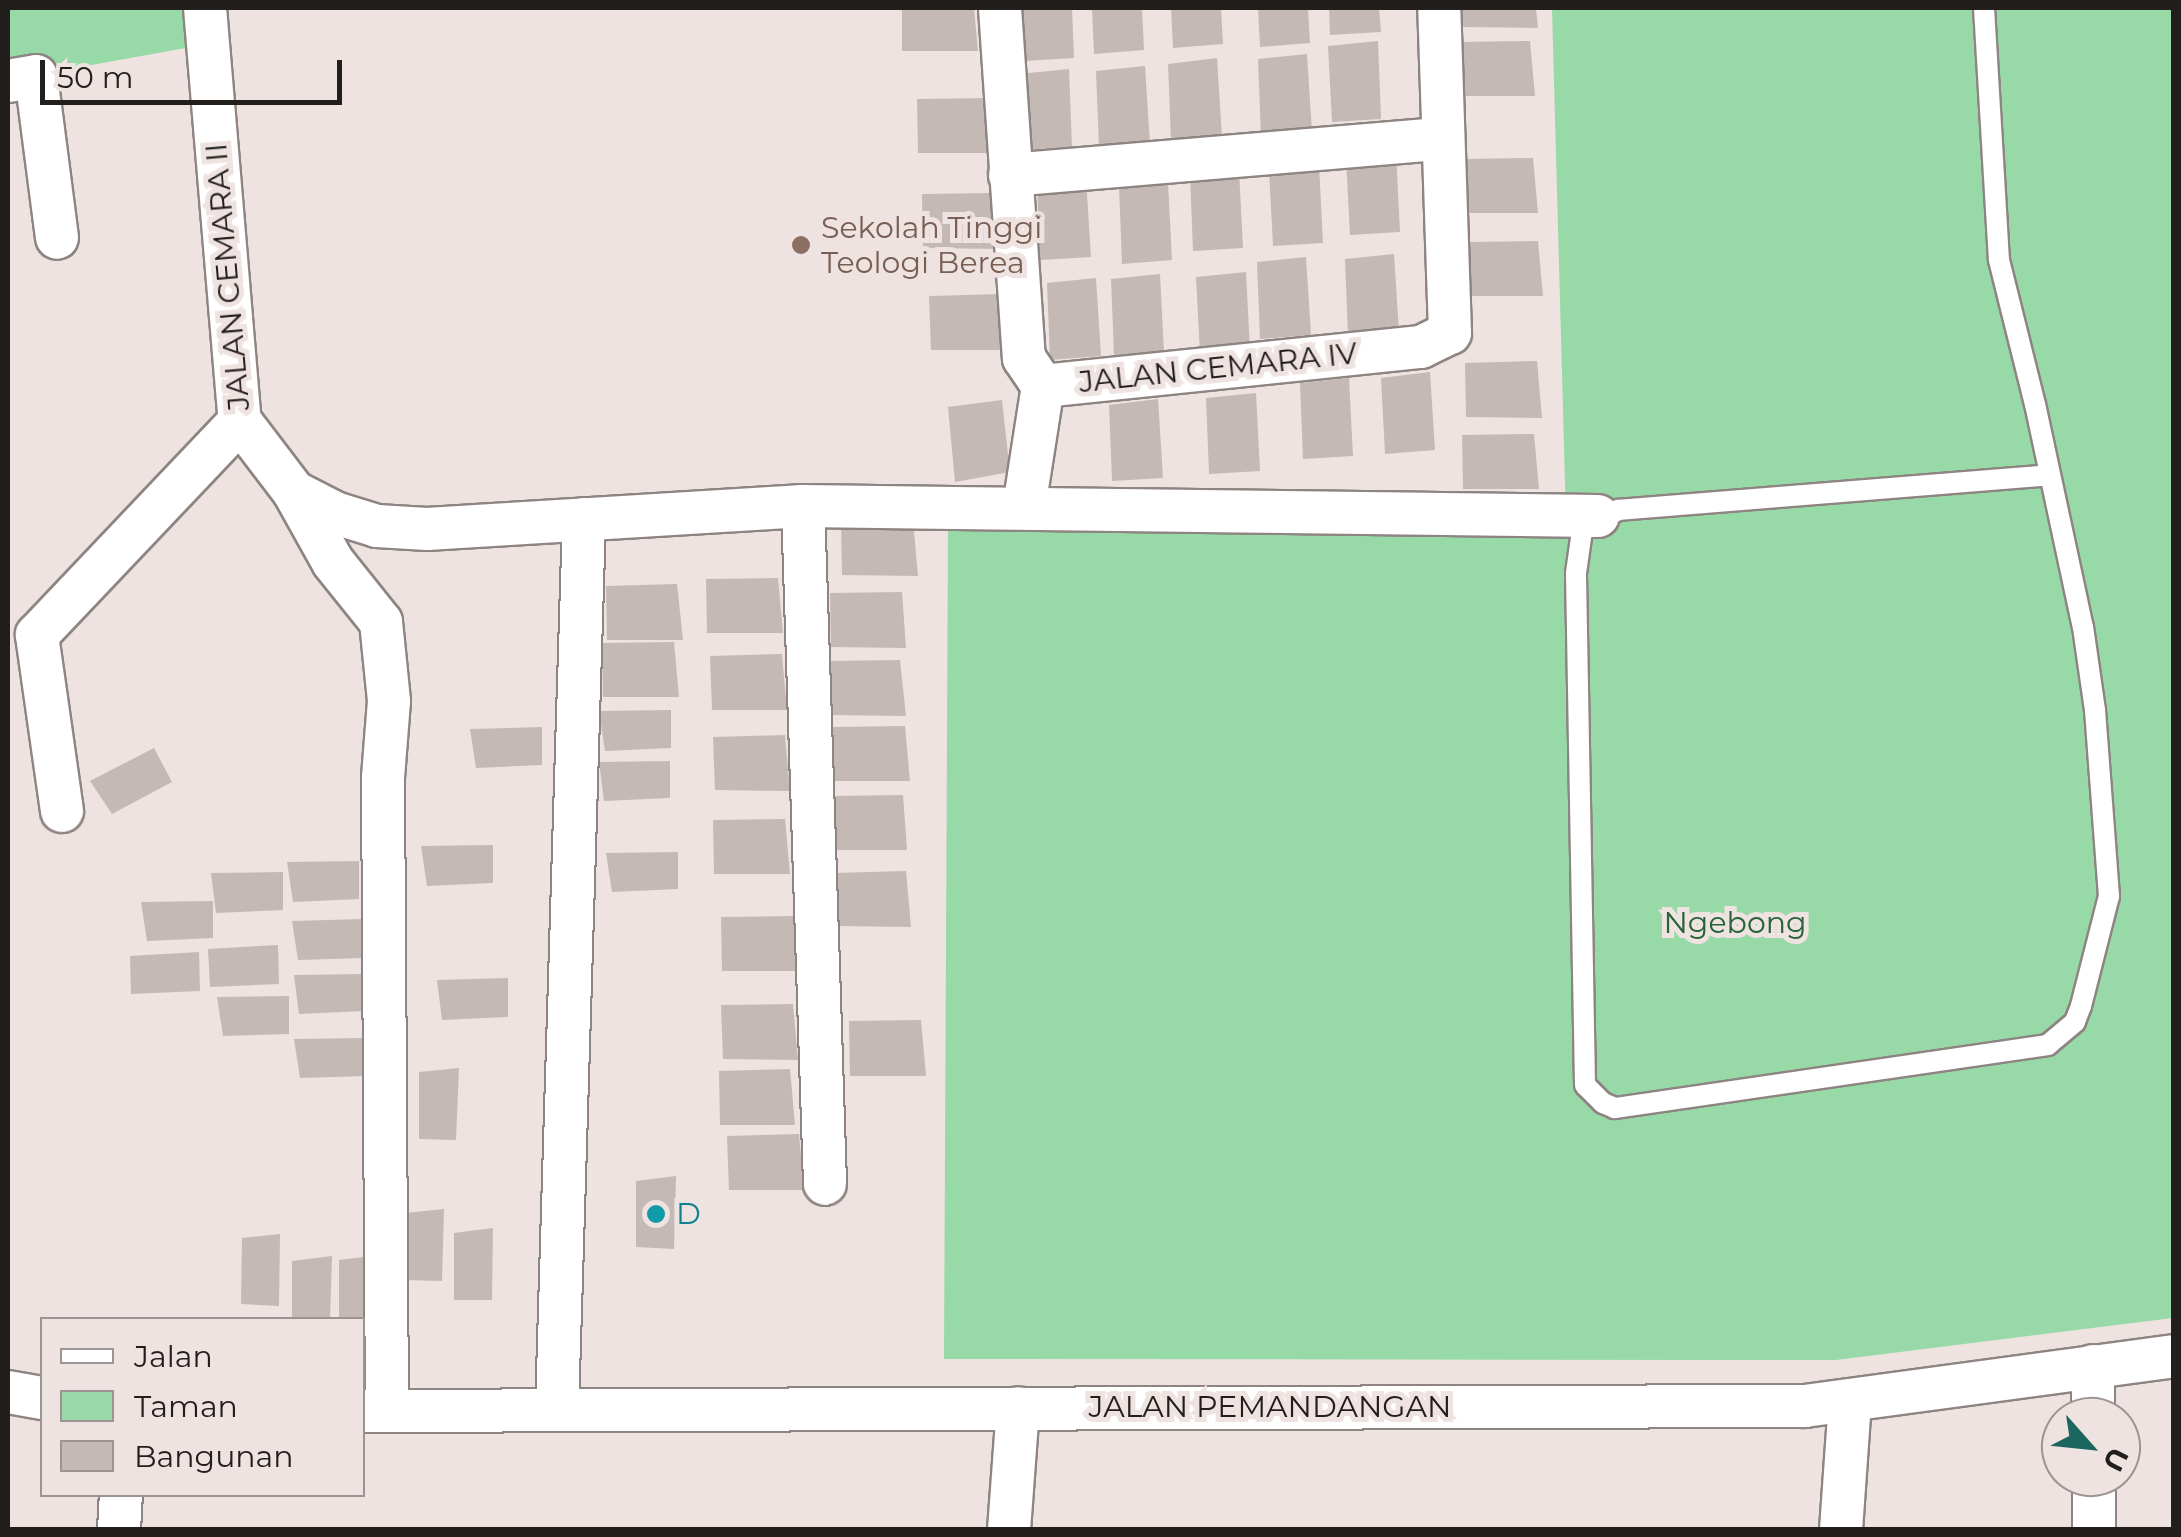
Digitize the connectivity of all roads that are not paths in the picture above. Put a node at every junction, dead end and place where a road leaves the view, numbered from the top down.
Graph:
1 (205, 8) edge
2 (1000, 8) edge
3 (1439, 8) edge
4 (1984, 8) edge
5 (8, 81) edge
6 (1443, 139) junction
7 (1010, 175) junction
8 (57, 238) dead end
9 (1043, 386) junction
10 (240, 422) junction
11 (2049, 475) junction
12 (294, 492) junction
13 (802, 506) junction
14 (1024, 507) junction
15 (1598, 516) junction
16 (584, 520) junction
17 (62, 811) dead end
18 (825, 1184) dead end
19 (2174, 1356) edge
20 (2093, 1366) junction
21 (8, 1392) edge
22 (2094, 1397) edge
23 (40, 1398) edge
24 (1850, 1400) junction
25 (557, 1408) junction
26 (1018, 1408) junction
27 (375, 1411) edge
28 (121, 1497) edge
29 (2094, 1497) edge
30 (119, 1530) edge
31 (1009, 1530) edge
32 (1841, 1530) edge
33 (2094, 1530) edge

1 - 10 street, JALAN CEMARA II
2 - 7 street, JALAN CEMARA IV
3 - 6 street, JALAN CEMARA IV
4 - 11 lane
5 - 8 street
6 - 7 street
6 - 9 street, JALAN CEMARA IV
7 - 9 street, JALAN CEMARA IV
9 - 14 street
10 - 12 street, JALAN CEMARA II
10 - 17 street
11 - 15 lane
11 - 15 lane
12 - 16 street
12 - 27 street, JALAN CEMARA II
13 - 14 street
13 - 16 street
13 - 18 street
14 - 15 street
16 - 25 street
19 - 20 street, JALAN PEMANDANGAN
20 - 22 street
20 - 24 street, JALAN PEMANDANGAN
21 - 23 street
24 - 26 street, JALAN PEMANDANGAN
24 - 32 street
25 - 26 street, JALAN PEMANDANGAN
25 - 27 street, JALAN PEMANDANGAN
26 - 31 street
28 - 30 street
29 - 33 street

